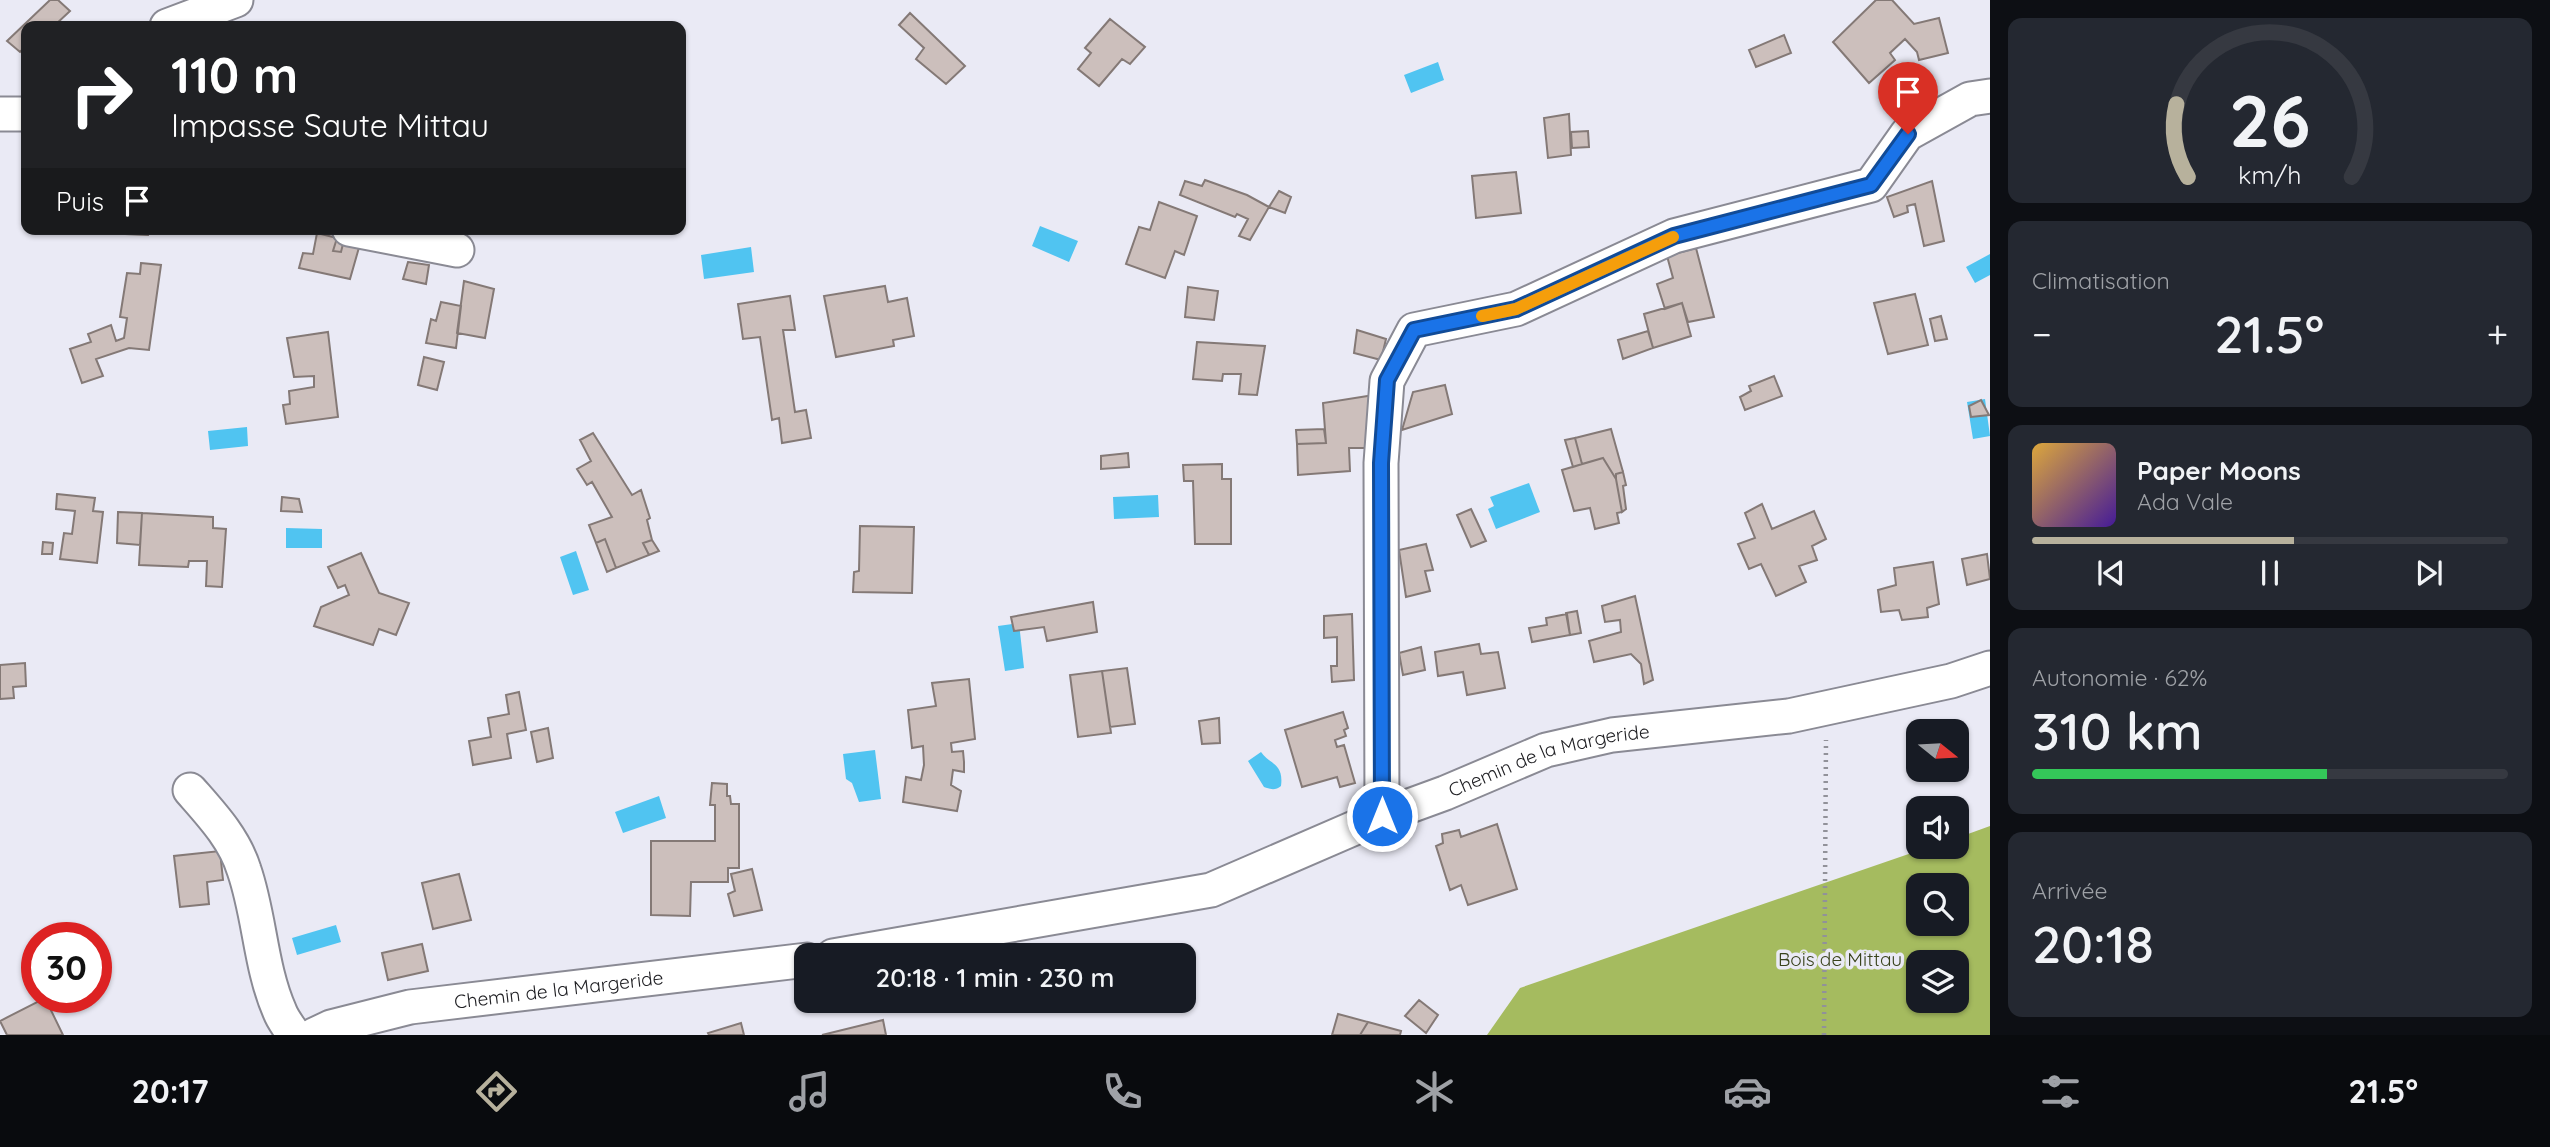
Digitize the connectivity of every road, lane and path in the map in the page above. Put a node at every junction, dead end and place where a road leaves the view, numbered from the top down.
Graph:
1 (236, 0) edge
2 (180, 21) edge
3 (1990, 96) edge
4 (0, 114) edge
5 (21, 114) edge
6 (380, 235) edge
7 (457, 250) dead end
8 (1990, 668) edge
9 (1827, 708) junction
10 (190, 790) dead end
11 (1382, 816) junction
12 (907, 943) edge
13 (794, 962) edge
14 (294, 1035) edge
15 (314, 1035) edge
16 (1824, 1035) edge

1 - 2 street
3 - 11 street
4 - 5 street
6 - 7 street
8 - 9 street, Chemin de la Margeride
9 - 11 street, Chemin de la Margeride
9 - 16 path
10 - 14 street
11 - 12 street, Chemin de la Margeride
13 - 15 street, Chemin de la Margeride

